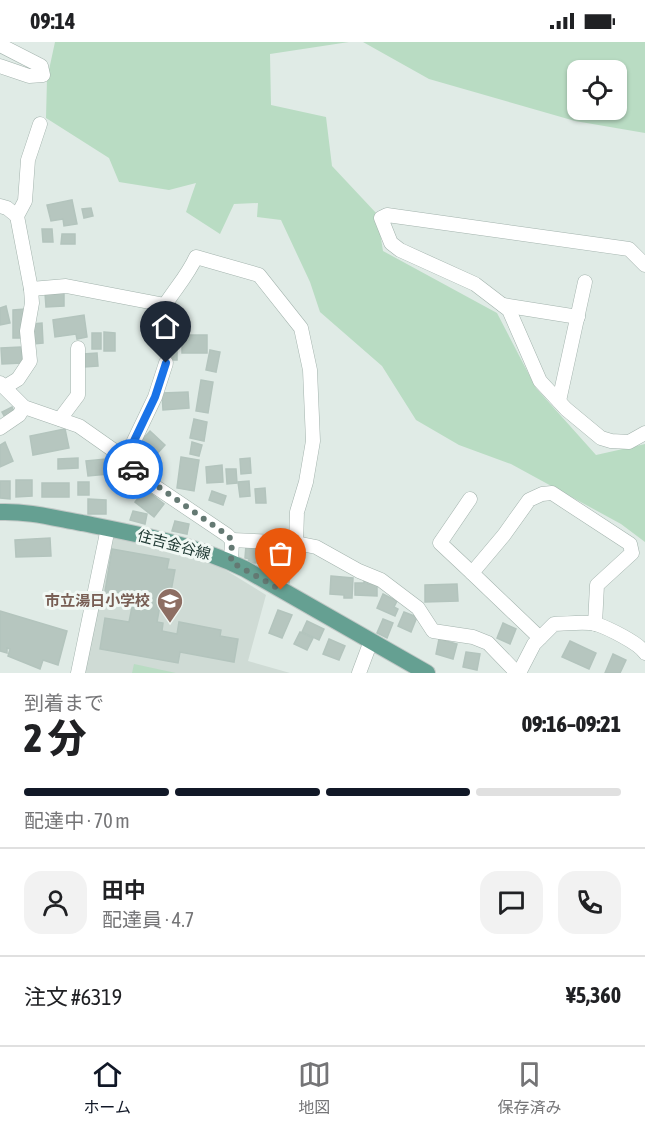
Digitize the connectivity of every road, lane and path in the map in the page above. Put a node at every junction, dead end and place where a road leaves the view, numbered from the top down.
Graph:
1 (0, 45) edge
2 (0, 66) edge
3 (39, 124) dead end
4 (0, 206) edge
5 (17, 216) junction
6 (645, 266) edge
7 (585, 282) dead end
8 (31, 289) junction
9 (503, 305) junction
10 (578, 317) junction
11 (78, 348) dead end
12 (166, 363) dead end
13 (3, 385) edge
14 (559, 401) junction
15 (24, 407) junction
16 (60, 419) junction
17 (0, 428) edge
18 (645, 433) edge
19 (116, 452) junction
20 (470, 499) dead end
21 (0, 512) edge
22 (108, 528) junction
23 (232, 540) junction
24 (296, 543) junction
25 (231, 562) junction
26 (472, 573) junction
27 (595, 624) junction
28 (540, 638) junction
29 (371, 642) junction
30 (644, 648) edge
31 (78, 673) edge
32 (359, 673) edge
33 (427, 673) edge
34 (518, 673) edge

1 - 2 street
3 - 5 street
4 - 5 street
5 - 8 street
6 - 9 street
7 - 10 street
8 - 13 street
8 - 24 street
9 - 10 street
9 - 14 street
10 - 14 street
11 - 16 street
12 - 19 street
13 - 15 street
14 - 18 street
15 - 16 street
15 - 17 street
16 - 19 street
19 - 23 street
20 - 26 street
21 - 22 main road, 住吉金谷線
22 - 25 main road, 住吉金谷線
22 - 31 street
23 - 24 street
23 - 25 street
24 - 34 street
25 - 29 main road, 住吉金谷線
26 - 27 street
26 - 28 street
27 - 28 street
27 - 30 street
28 - 34 street
29 - 32 street
29 - 33 main road, 住吉金谷線

